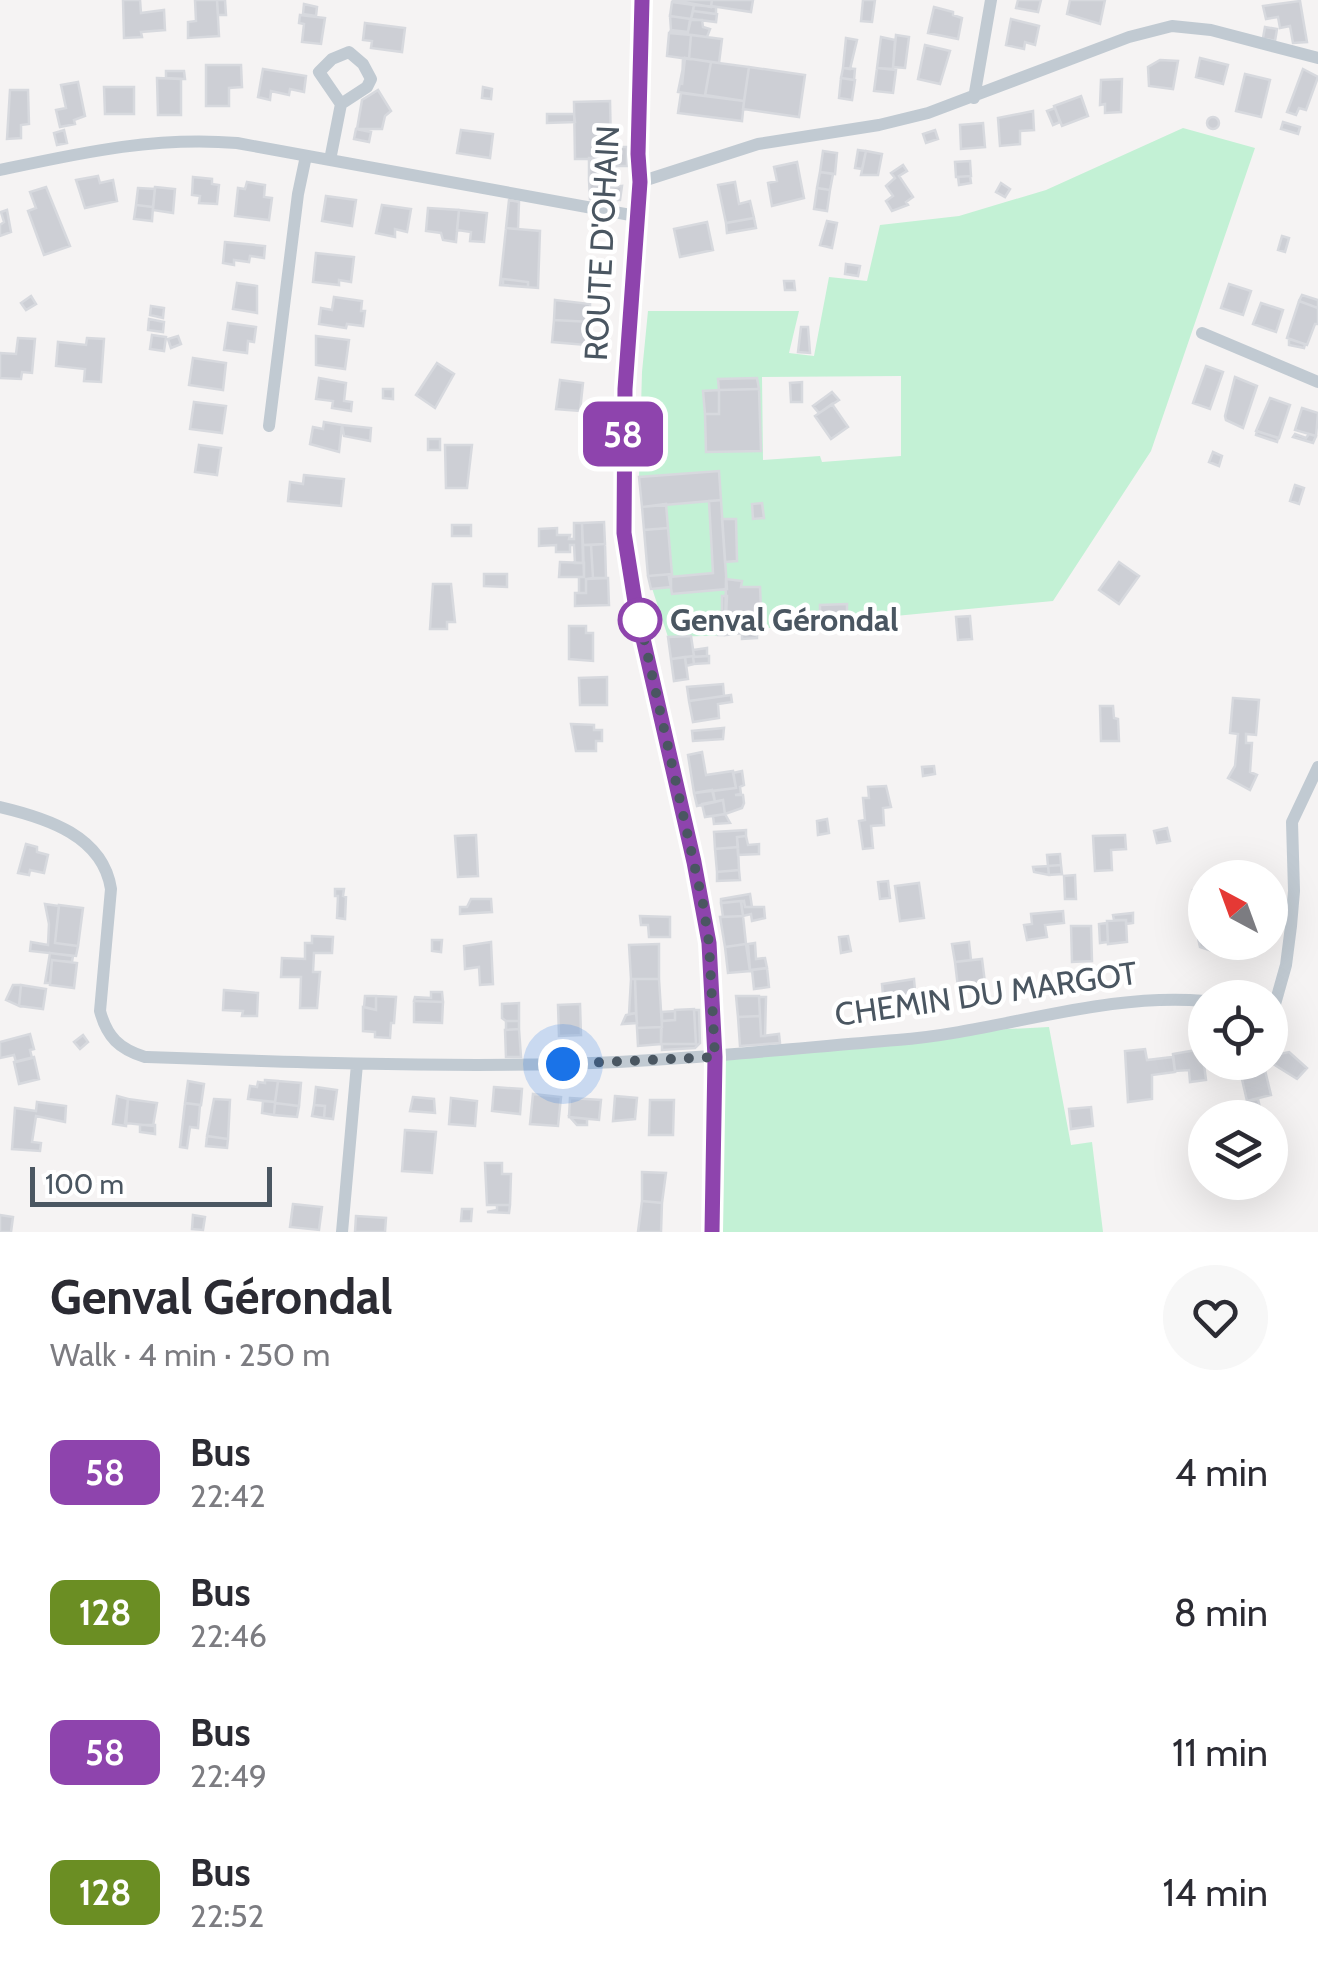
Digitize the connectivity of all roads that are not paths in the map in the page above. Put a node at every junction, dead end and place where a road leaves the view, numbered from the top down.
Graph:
1 (642, 0) edge
2 (991, 0) edge
3 (1318, 58) edge
4 (974, 98) junction
5 (341, 104) dead end
6 (306, 156) junction
7 (330, 160) junction
8 (0, 170) edge
9 (640, 182) junction
10 (636, 216) junction
11 (1202, 333) dead end
12 (1318, 382) edge
13 (269, 426) dead end
14 (1318, 767) edge
15 (0, 807) edge
16 (1283, 980) edge
17 (1188, 999) edge
18 (715, 1057) junction
19 (357, 1064) junction
20 (342, 1232) edge
21 (712, 1232) edge

1 - 9 main road, ROUTE D'OHAIN
2 - 4 street
3 - 4 street
4 - 9 street
5 - 7 street
6 - 7 street
6 - 8 street
6 - 13 street
7 - 10 street
9 - 10 main road, ROUTE D'OHAIN
10 - 18 main road, ROUTE D'OHAIN
11 - 12 street
14 - 16 street
15 - 19 street, CHEMIN DU MARGOT
17 - 18 street, CHEMIN DU MARGOT
18 - 19 street, CHEMIN DU MARGOT
18 - 21 main road, ROUTE D'OHAIN
19 - 20 street

